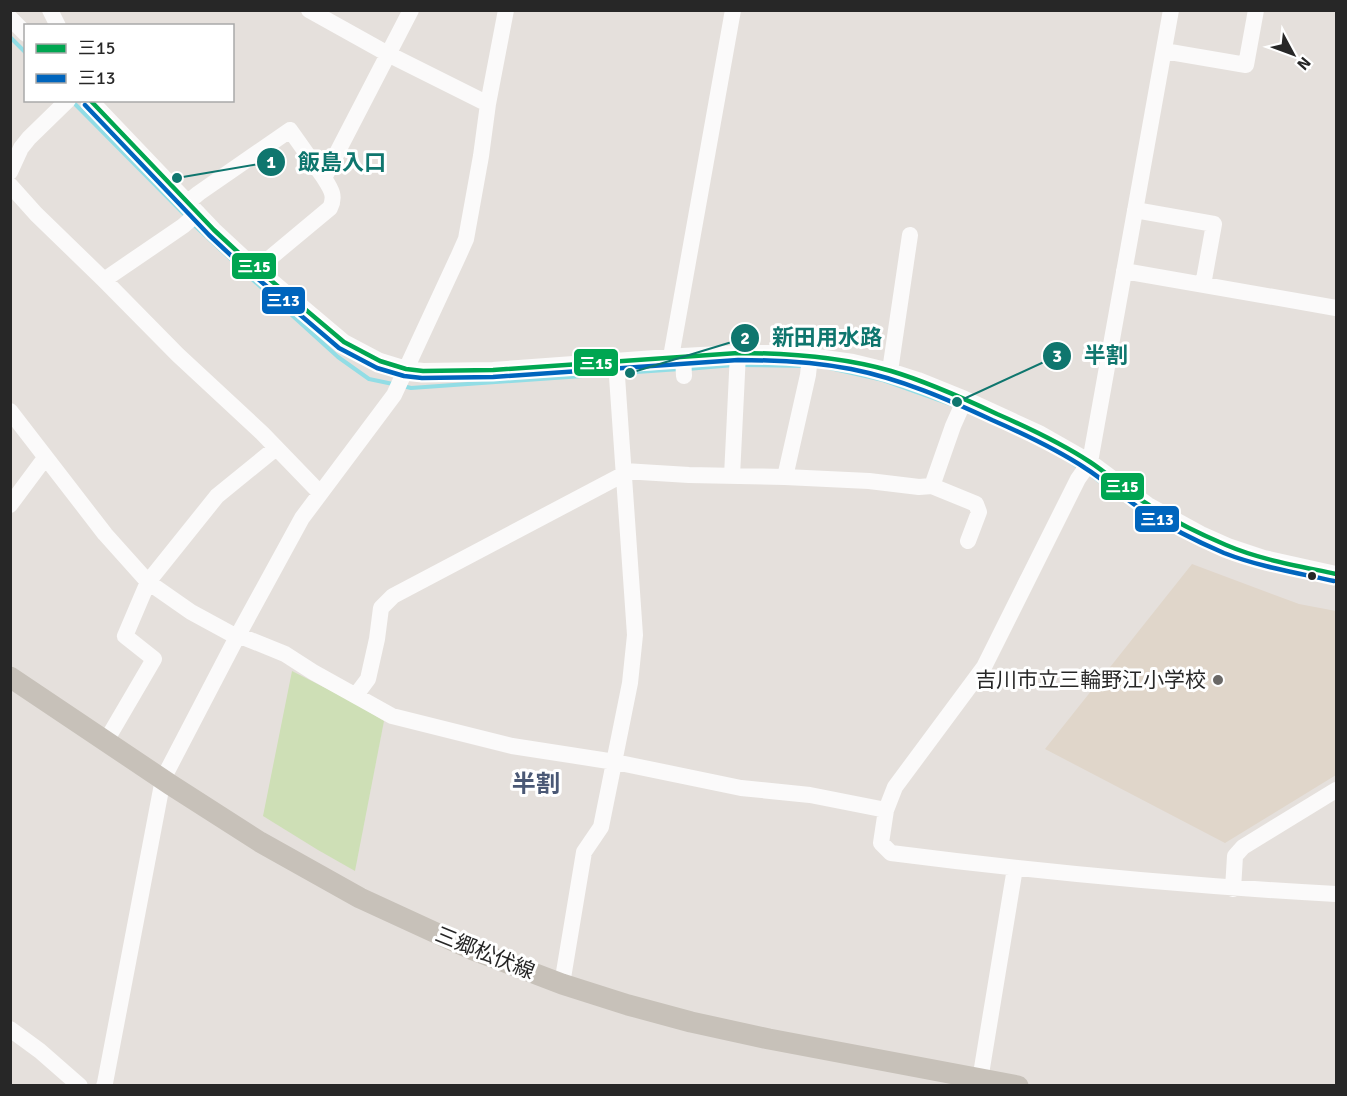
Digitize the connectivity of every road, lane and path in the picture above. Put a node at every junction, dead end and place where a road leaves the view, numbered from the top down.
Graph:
1 (50, 10) edge
2 (309, 10) edge
3 (411, 10) edge
4 (506, 10) edge
5 (733, 10) edge
6 (1171, 10) edge
7 (1256, 10) edge
8 (10, 18) edge
9 (57, 24) edge
10 (24, 32) edge
11 (1164, 51) junction
12 (388, 54) junction
13 (92, 102) edge
14 (66, 103) edge
15 (488, 104) junction
16 (10, 172) edge
17 (324, 178) junction
18 (10, 185) edge
19 (1135, 210) junction
20 (190, 214) junction
21 (910, 235) dead end
22 (258, 268) junction
23 (1124, 271) junction
24 (104, 280) junction
25 (1203, 285) junction
26 (1336, 308) edge
27 (738, 362) junction
28 (680, 363) junction
29 (809, 364) junction
30 (616, 371) junction
31 (890, 371) junction
32 (405, 373) junction
33 (961, 407) junction
34 (10, 411) edge
35 (276, 448) junction
36 (45, 458) junction
37 (1085, 470) junction
38 (624, 472) junction
39 (732, 476) junction
40 (784, 477) junction
41 (932, 486) junction
42 (320, 493) junction
43 (10, 505) edge
44 (968, 541) dead end
45 (1336, 574) edge
46 (148, 582) junction
47 (237, 636) junction
48 (10, 677) edge
49 (356, 695) junction
50 (106, 741) junction
51 (615, 762) junction
52 (163, 779) junction
53 (1336, 790) edge
54 (886, 810) junction
55 (1015, 868) junction
56 (1233, 889) junction
57 (1336, 894) edge
58 (562, 984) junction
59 (10, 1029) edge
60 (980, 1082) edge
61 (80, 1086) edge
62 (104, 1086) edge
63 (1018, 1086) edge

1 - 9 street
2 - 12 street
3 - 12 street
4 - 15 street
5 - 28 street
6 - 11 street
7 - 11 street
8 - 10 street
11 - 19 street
12 - 15 street
12 - 17 street
13 - 20 street
14 - 16 street
15 - 32 street
17 - 20 street
17 - 22 street
18 - 24 street
19 - 23 street
19 - 25 street
20 - 22 street
20 - 24 street
21 - 31 street
22 - 32 street
23 - 25 street
23 - 37 street
24 - 35 street
25 - 26 street
27 - 28 street
27 - 29 street
27 - 39 street
28 - 30 street
29 - 31 street
29 - 40 street
30 - 32 street
30 - 38 street
31 - 33 street
32 - 42 street
33 - 37 street
33 - 41 street
34 - 36 street
35 - 42 street
35 - 46 street
36 - 43 street
36 - 46 street
37 - 45 street
37 - 54 street
38 - 39 street
38 - 49 street
38 - 51 street
39 - 40 street
40 - 41 street
41 - 44 street
42 - 47 street
46 - 47 street
46 - 50 street
47 - 49 street
47 - 52 street
48 - 50 main road, 三郷松伏線
49 - 51 street
50 - 52 main road, 三郷松伏線
51 - 54 street
51 - 58 street
52 - 58 main road, 三郷松伏線
52 - 62 street
53 - 56 street
54 - 55 street
55 - 56 street
55 - 60 street
56 - 57 street
58 - 60 main road, 三郷松伏線
59 - 61 street
60 - 63 main road, 三郷松伏線

